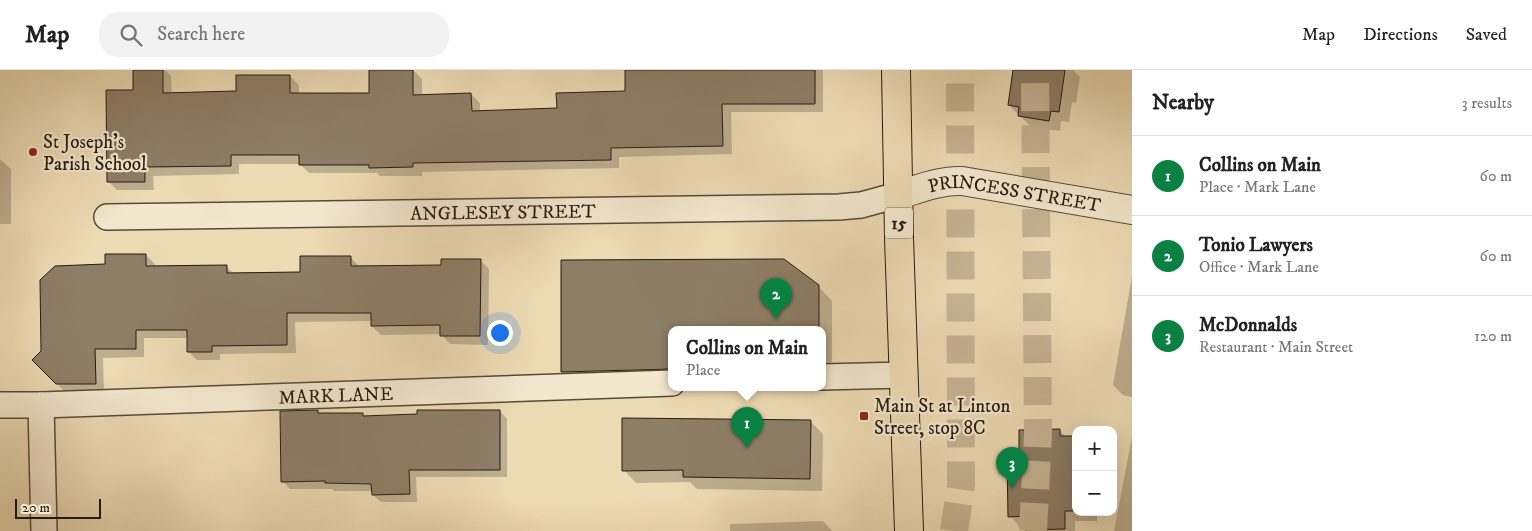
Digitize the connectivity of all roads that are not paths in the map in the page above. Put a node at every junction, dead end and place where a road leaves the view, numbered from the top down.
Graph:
1 (896, 70) edge
2 (898, 195) junction
3 (1132, 210) edge
4 (107, 217) dead end
5 (904, 375) junction
6 (826, 377) edge
7 (668, 383) edge
8 (0, 405) edge
9 (41, 405) junction
10 (44, 531) edge
11 (909, 531) edge

1 - 2 highway, 15
2 - 3 street, PRINCESS STREET
2 - 4 street, ANGLESEY STREET
2 - 5 highway, 15
5 - 6 street
5 - 11 highway, 15
7 - 9 street, MARK LANE
8 - 9 street, MARK LANE
9 - 10 street

